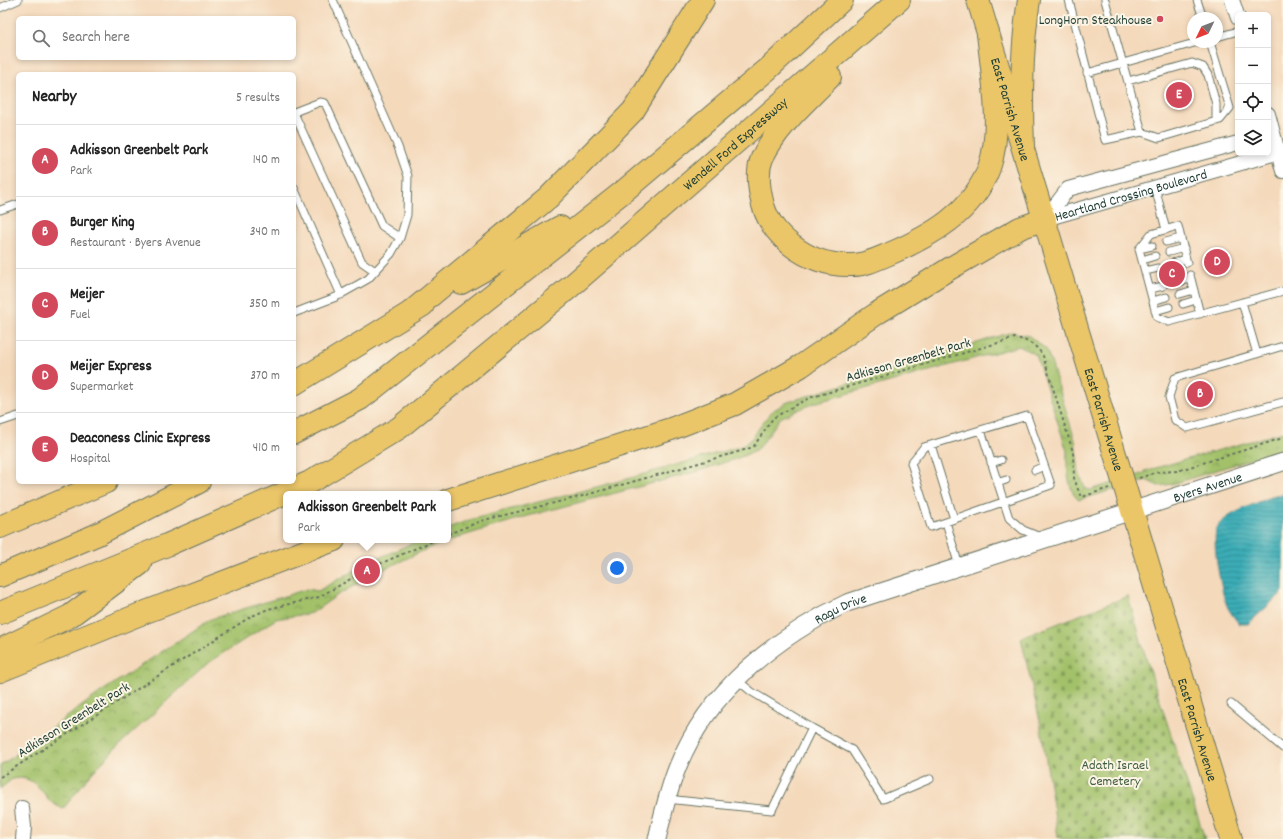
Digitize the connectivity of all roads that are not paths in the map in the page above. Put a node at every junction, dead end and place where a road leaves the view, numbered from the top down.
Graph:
1 (18, 0) edge
2 (333, 0) edge
3 (703, 0) edge
4 (842, 0) edge
5 (899, 0) edge
6 (906, 0) edge
7 (978, 0) edge
8 (1029, 0) edge
9 (1069, 0) edge
10 (1104, 0) edge
11 (1197, 0) edge
12 (1232, 0) edge
13 (0, 8) edge
14 (1201, 12) edge
15 (1236, 12) edge
16 (1235, 32) edge
17 (988, 33) junction
18 (1223, 35) edge
19 (1187, 45) edge
20 (1212, 48) edge
21 (1123, 62) junction
22 (1086, 73) junction
23 (1128, 81) junction
24 (296, 112) edge
25 (296, 117) edge
26 (1270, 120) edge
27 (1216, 121) junction
28 (1142, 132) junction
29 (1275, 133) edge
30 (1235, 144) edge
31 (1023, 147) junction
32 (1281, 152) edge
33 (1283, 171) edge
34 (1155, 187) junction
35 (624, 191) junction
36 (296, 193) edge
37 (16, 205) edge
38 (0, 210) edge
39 (1045, 219) junction
40 (1166, 230) junction
41 (400, 238) junction
42 (1181, 238) junction
43 (1166, 242) dead end
44 (1152, 246) dead end
45 (1184, 248) junction
46 (1139, 249) junction
47 (1169, 252) dead end
48 (1154, 256) dead end
49 (1142, 260) junction
50 (1172, 263) dead end
51 (1158, 268) dead end
52 (375, 271) junction
53 (1145, 271) junction
54 (1177, 282) dead end
55 (1163, 286) dead end
56 (1150, 290) junction
57 (1194, 290) junction
58 (1283, 291) edge
59 (1180, 294) dead end
60 (341, 295) junction
61 (1166, 298) dead end
62 (1196, 300) junction
63 (1153, 301) junction
64 (1242, 302) junction
65 (1183, 304) dead end
66 (1169, 307) dead end
67 (1156, 311) junction
68 (296, 312) edge
69 (411, 312) junction
70 (1200, 314) junction
71 (1283, 346) edge
72 (1257, 354) junction
73 (296, 383) edge
74 (1283, 402) edge
75 (16, 417) edge
76 (0, 422) edge
77 (981, 430) junction
78 (296, 432) edge
79 (931, 445) junction
80 (1038, 447) junction
81 (1029, 450) dead end
82 (1000, 460) dead end
83 (1283, 462) edge
84 (991, 463) junction
85 (1044, 466) junction
86 (1035, 470) dead end
87 (1006, 480) dead end
88 (997, 483) junction
89 (101, 484) edge
90 (195, 484) edge
91 (290, 491) edge
92 (283, 494) edge
93 (451, 499) edge
94 (1003, 503) junction
95 (1132, 510) junction
96 (954, 519) junction
97 (946, 522) junction
98 (0, 527) edge
99 (1044, 539) junction
100 (326, 543) edge
101 (167, 545) junction
102 (960, 566) junction
103 (0, 576) edge
104 (0, 613) edge
105 (0, 650) edge
106 (0, 671) edge
107 (737, 680) junction
108 (1231, 704) dead end
109 (812, 728) junction
110 (1283, 748) edge
111 (930, 779) dead end
112 (666, 799) junction
113 (22, 808) dead end
114 (23, 839) edge
115 (657, 839) edge
116 (1230, 839) edge

1 - 13 lane
2 - 41 lane
3 - 69 main road
4 - 35 main road
5 - 91 main road, Wendell Ford Expressway
6 - 17 main road
7 - 17 main road, East Parrish Avenue
8 - 31 main road
9 - 22 lane
10 - 21 lane
11 - 14 lane
12 - 15 street
16 - 18 lane
17 - 31 main road, East Parrish Avenue
19 - 21 lane
20 - 27 lane
21 - 22 lane
21 - 23 lane
22 - 28 lane
23 - 27 lane
23 - 28 lane
24 - 41 lane
25 - 52 lane
26 - 29 street
27 - 28 lane
29 - 32 street
30 - 39 street, Heartland Crossing Boulevard
31 - 39 main road, East Parrish Avenue
32 - 33 street
32 - 34 street, Heartland Crossing Boulevard
34 - 39 street, Heartland Crossing Boulevard
34 - 40 lane
35 - 69 main road
35 - 78 main road
36 - 60 lane
37 - 38 lane
39 - 93 main road
39 - 95 main road, East Parrish Avenue
40 - 42 lane
40 - 46 lane
41 - 52 lane
42 - 43 lane
42 - 45 lane
44 - 46 lane
45 - 47 lane
45 - 50 lane
46 - 49 lane
48 - 49 lane
49 - 53 lane
51 - 53 lane
52 - 60 lane
53 - 56 lane
54 - 57 lane
55 - 56 lane
56 - 63 lane
57 - 59 lane
57 - 62 lane
58 - 64 lane
60 - 68 lane
61 - 63 lane
62 - 65 lane
62 - 70 lane
63 - 67 lane
64 - 70 lane
64 - 72 lane
66 - 67 lane
67 - 70 lane
69 - 73 main road
71 - 72 lane
72 - 74 lane
75 - 76 lane
77 - 79 lane
77 - 80 lane
77 - 84 lane
79 - 96 lane
79 - 97 lane
80 - 81 lane
80 - 85 lane
82 - 84 lane
83 - 95 street, Byers Avenue
84 - 88 lane
85 - 86 lane
85 - 94 lane
87 - 88 lane
88 - 94 lane
89 - 98 main road
90 - 103 main road
92 - 101 main road, Wendell Ford Expressway
94 - 96 lane
94 - 99 lane
95 - 99 street, Ragu Drive
95 - 116 main road, East Parrish Avenue
96 - 97 lane
97 - 102 lane
99 - 102 street, Ragu Drive
100 - 106 main road
101 - 104 main road
101 - 105 main road
102 - 107 street, Ragu Drive
107 - 109 lane
107 - 112 street, Ragu Drive
108 - 110 lane
109 - 111 lane
109 - 112 lane
112 - 115 street, Ragu Drive
113 - 114 street

